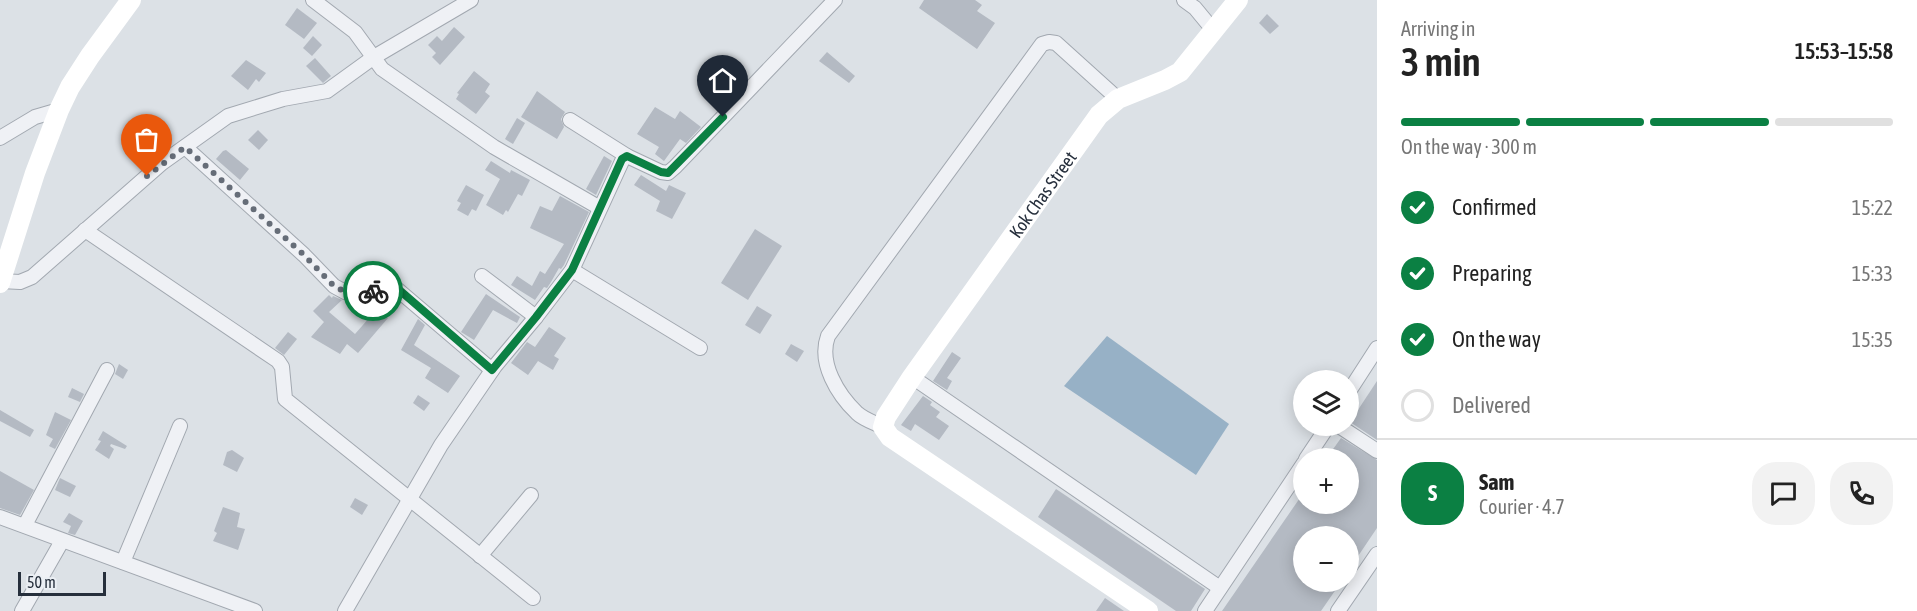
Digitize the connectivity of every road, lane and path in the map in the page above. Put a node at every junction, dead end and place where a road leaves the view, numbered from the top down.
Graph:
1 (131, 0) edge
2 (313, 0) edge
3 (471, 0) edge
4 (836, 0) edge
5 (1184, 0) edge
6 (1238, 0) edge
7 (1214, 31) junction
8 (374, 57) junction
9 (1118, 99) junction
10 (59, 110) junction
11 (570, 120) dead end
12 (0, 138) edge
13 (185, 147) junction
14 (627, 156) junction
15 (600, 208) junction
16 (85, 230) junction
17 (572, 270) junction
18 (482, 276) dead end
19 (0, 282) edge
20 (536, 317) junction
21 (700, 348) dead end
22 (1377, 348) edge
23 (107, 370) dead end
24 (492, 370) junction
25 (1359, 376) edge
26 (912, 377) junction
27 (180, 426) dead end
28 (883, 427) junction
29 (1354, 436) edge
30 (1377, 451) edge
31 (1293, 479) edge
32 (531, 495) dead end
33 (408, 499) junction
34 (0, 517) edge
35 (25, 525) junction
36 (62, 541) junction
37 (1377, 554) edge
38 (480, 556) junction
39 (123, 562) junction
40 (1220, 588) junction
41 (533, 598) dead end
42 (231, 607) edge
43 (22, 611) edge
44 (255, 611) edge
45 (345, 611) edge
46 (1148, 611) edge
47 (1205, 611) edge
48 (1338, 611) edge

1 - 10 street
2 - 8 street
3 - 8 street
4 - 14 street
5 - 7 street
6 - 7 street, Kok Chas Street
7 - 9 street, Kok Chas Street
8 - 13 street
8 - 15 street
9 - 26 street, Kok Chas Street
9 - 28 street
10 - 12 street
10 - 19 street
11 - 14 street
13 - 16 street
13 - 24 street
14 - 15 street
15 - 17 street
16 - 19 street
16 - 33 street
17 - 20 street
17 - 21 street
18 - 20 street
20 - 24 street
22 - 25 street
23 - 35 street
24 - 33 street
26 - 28 street, Kok Chas Street
26 - 40 street
27 - 39 street
28 - 46 street
29 - 30 street
31 - 40 street
32 - 38 street
33 - 38 street
33 - 45 street
34 - 35 street
35 - 36 street
36 - 39 street
36 - 43 street
37 - 48 street
38 - 41 street
39 - 42 street
40 - 47 street
42 - 44 street

